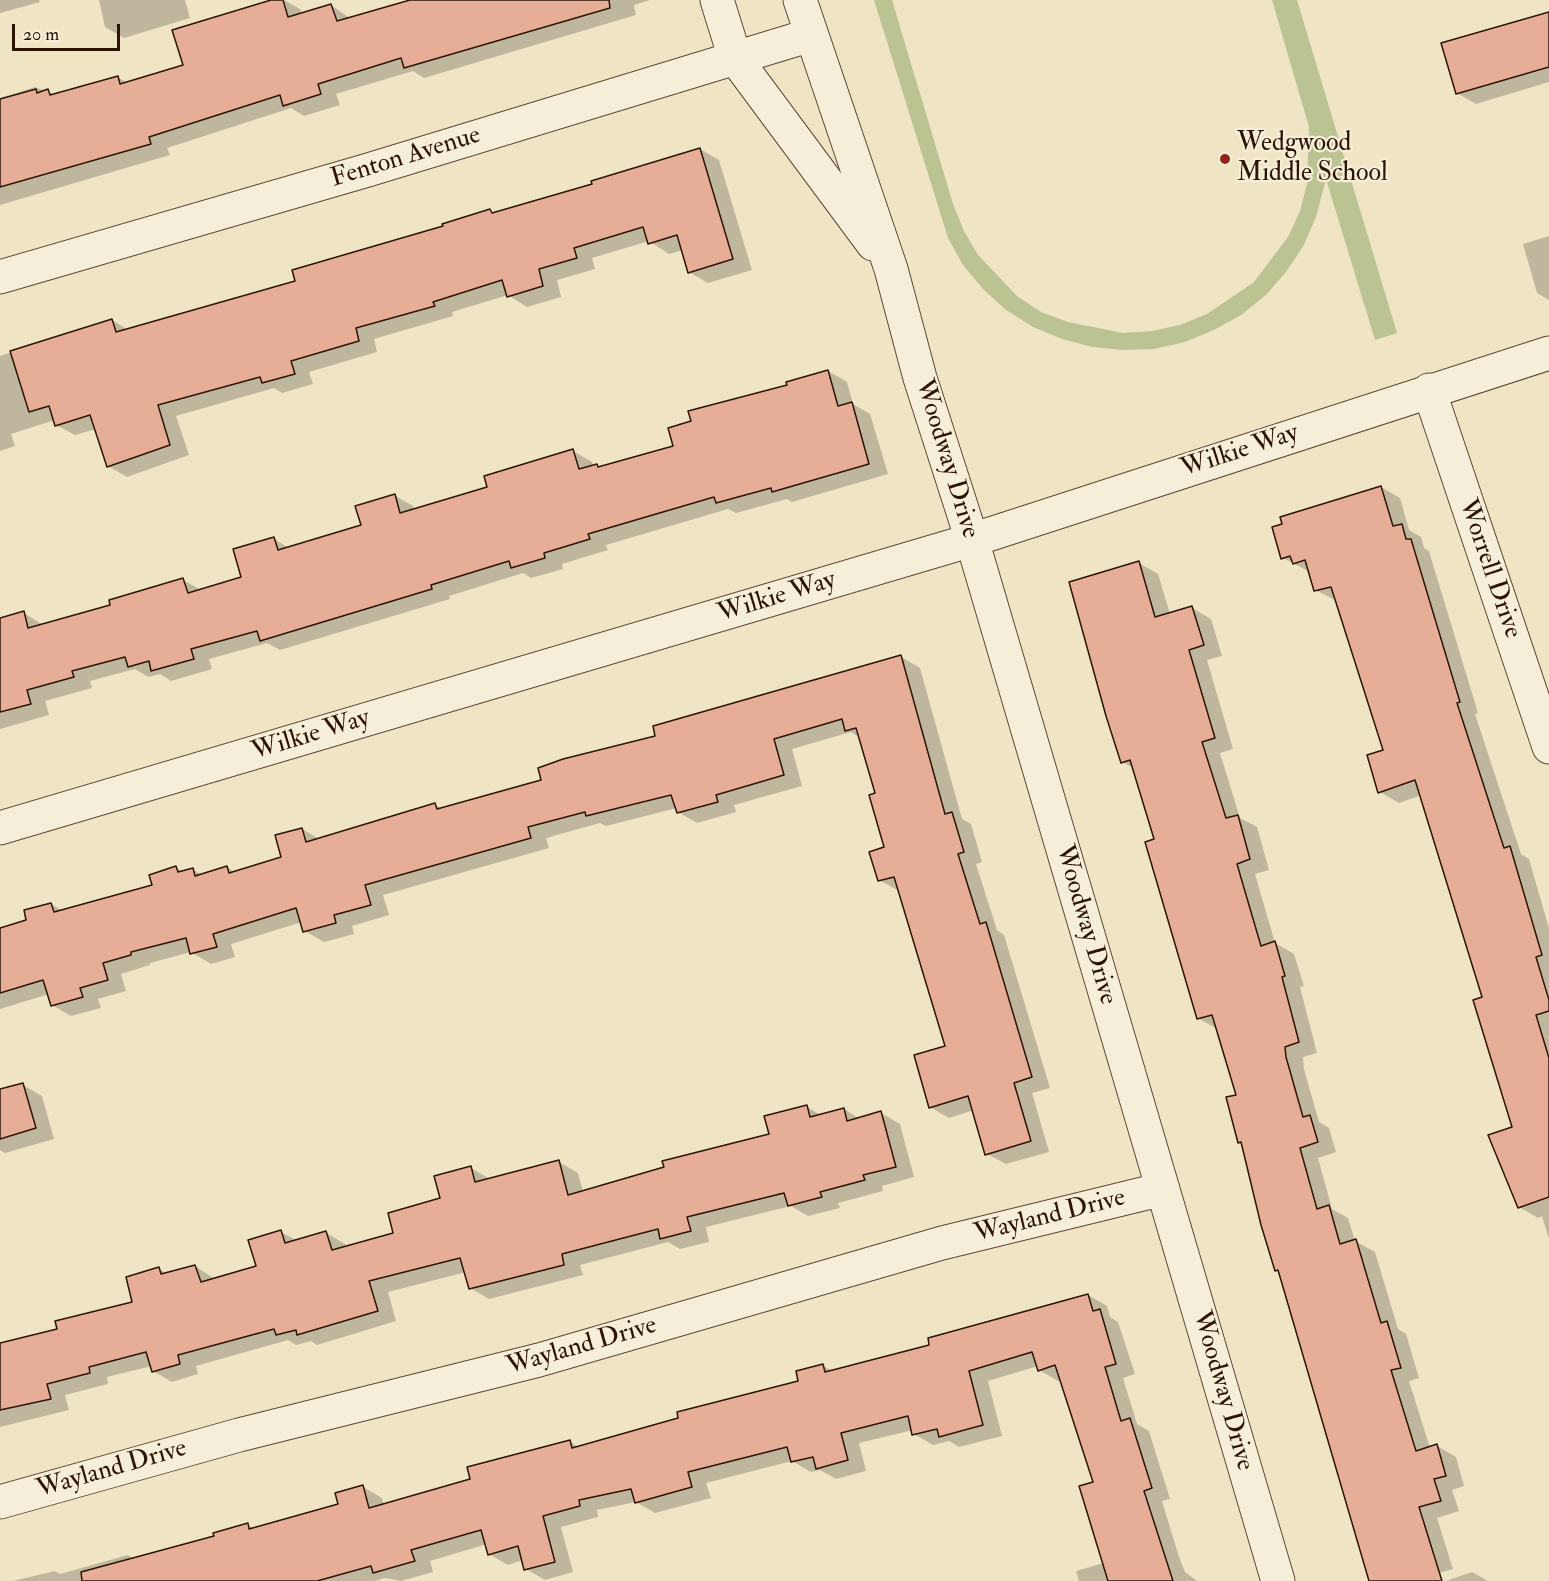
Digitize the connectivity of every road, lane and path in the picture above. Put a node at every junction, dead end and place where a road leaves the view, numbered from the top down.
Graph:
1 (717, 0) edge
2 (800, 0) edge
3 (811, 34) junction
4 (735, 58) junction
5 (891, 269) junction
6 (0, 277) edge
7 (1549, 352) edge
8 (1429, 390) junction
9 (972, 540) junction
10 (1549, 747) edge
11 (0, 828) edge
12 (1163, 1189) junction
13 (0, 1502) edge
14 (1278, 1581) edge

1 - 4 street, Woodway Drive
2 - 3 street, Woodway Drive
3 - 4 street, Fenton Avenue
3 - 5 street, Woodway Drive
4 - 5 street, Woodway Drive
4 - 6 street, Fenton Avenue
5 - 9 street, Woodway Drive
7 - 8 street, Wilkie Way
8 - 9 street, Wilkie Way
8 - 10 street, Worrell Drive
9 - 11 street, Wilkie Way
9 - 12 street, Woodway Drive
12 - 13 street, Wayland Drive
12 - 14 street, Woodway Drive

